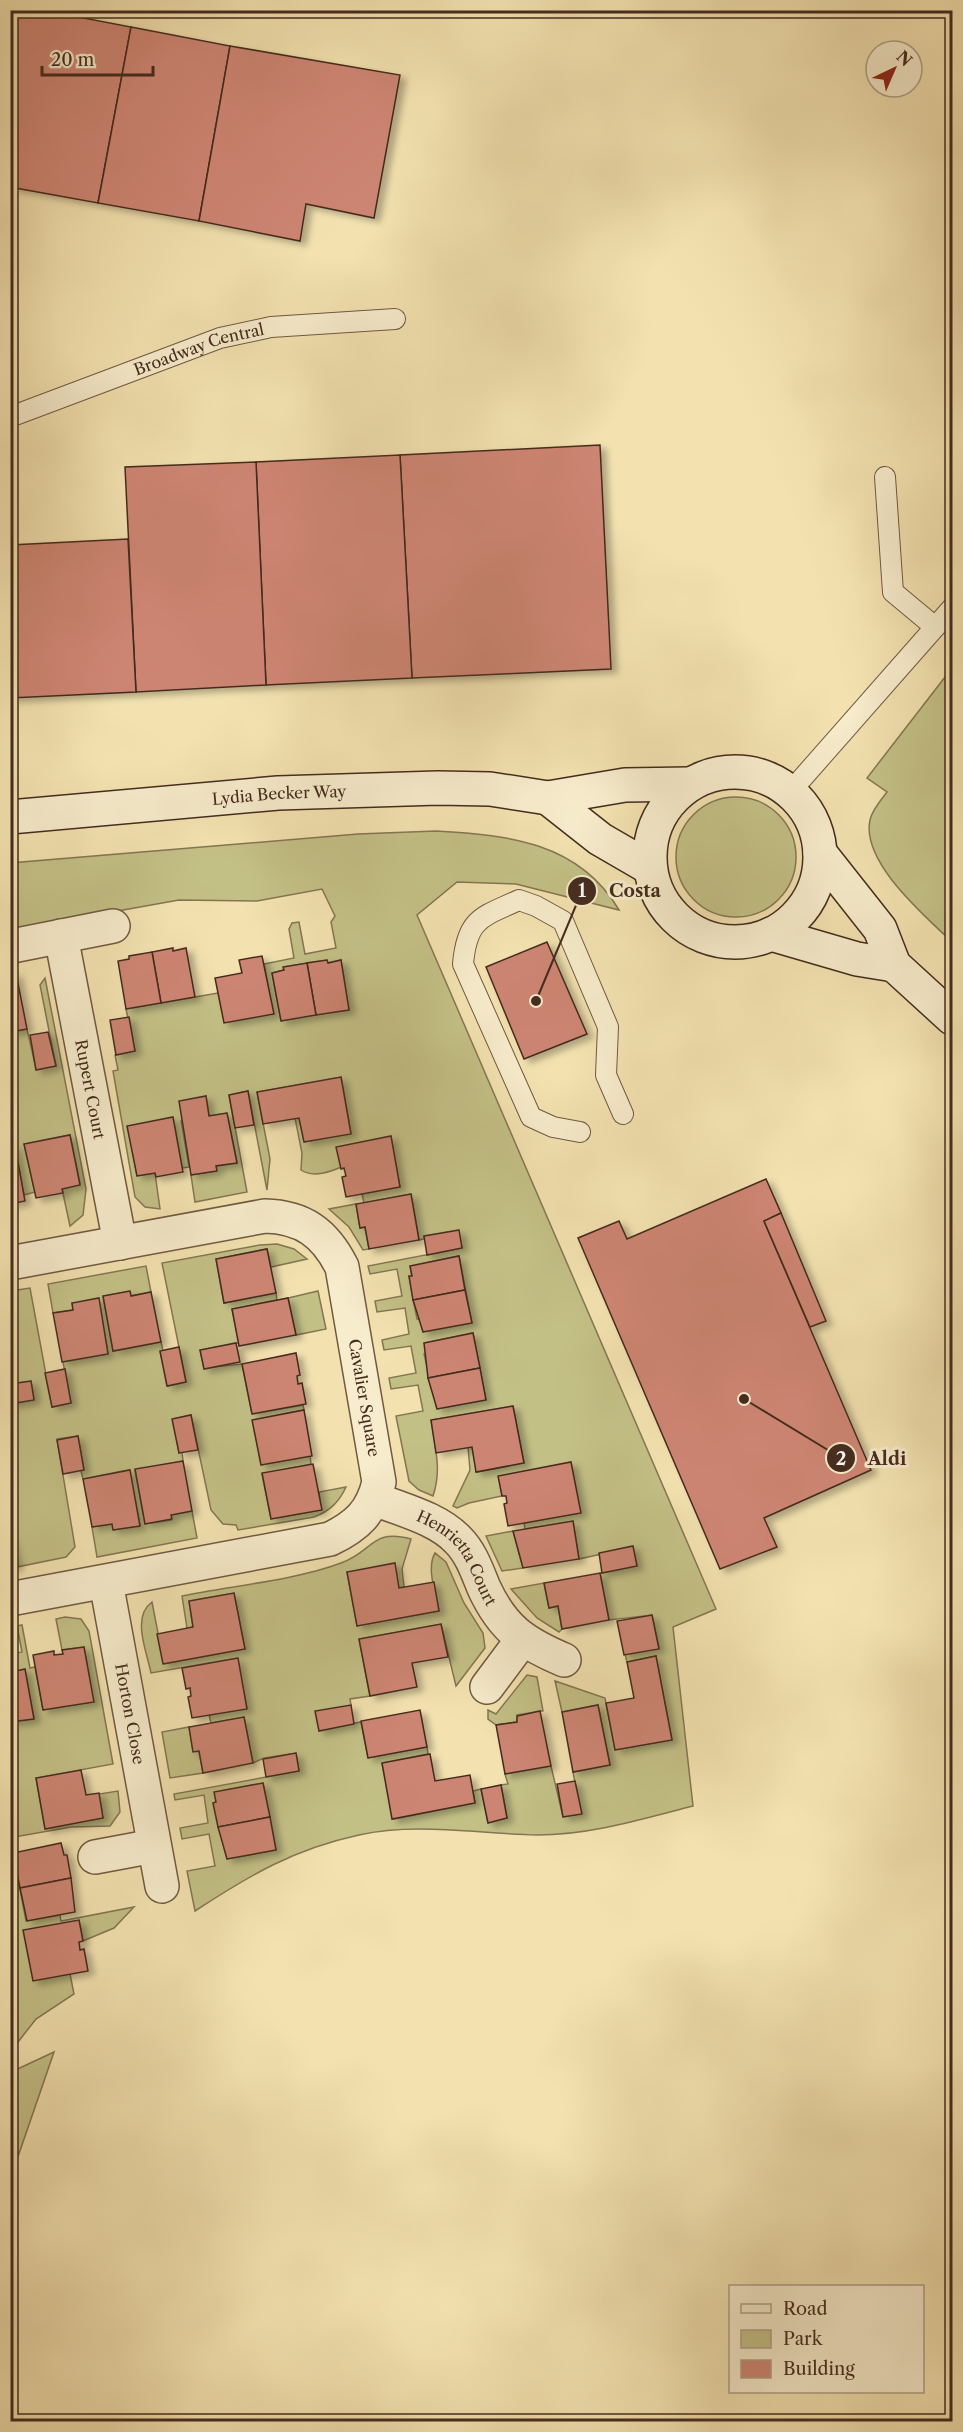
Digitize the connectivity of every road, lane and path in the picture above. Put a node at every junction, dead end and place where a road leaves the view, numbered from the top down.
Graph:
1 (395, 319) dead end
2 (10, 417) edge
3 (885, 477) dead end
4 (952, 608) edge
5 (935, 627) junction
6 (690, 784) junction
7 (791, 791) junction
8 (549, 798) junction
9 (10, 817) edge
10 (820, 854) junction
11 (650, 868) junction
12 (113, 926) dead end
13 (771, 934) junction
14 (61, 936) junction
15 (12, 946) dead end
16 (894, 965) junction
17 (952, 1018) edge
18 (623, 1114) dead end
19 (580, 1132) dead end
20 (120, 1243) junction
21 (10, 1263) edge
22 (375, 1499) junction
23 (106, 1582) junction
24 (10, 1599) edge
25 (522, 1640) junction
26 (564, 1660) dead end
27 (487, 1687) dead end
28 (154, 1846) junction
29 (95, 1857) dead end
30 (162, 1886) dead end

1 - 2 lane, Broadway Central
3 - 5 lane
4 - 5 lane
5 - 7 lane
6 - 7 street
6 - 8 street, Lydia Becker Way
6 - 11 street
7 - 10 street
8 - 9 street, Lydia Becker Way
8 - 11 street
10 - 13 street
10 - 16 street
11 - 13 street
12 - 14 street
13 - 16 street
14 - 15 street
14 - 20 street, Rupert Court
16 - 17 street
18 - 19 lane
20 - 21 street, Cavalier Square
20 - 22 street, Cavalier Square
22 - 23 street
22 - 25 street, Henrietta Court
23 - 24 street
23 - 28 street, Horton Close
25 - 26 street, Henrietta Court
25 - 27 street
28 - 29 street
28 - 30 street, Horton Close

